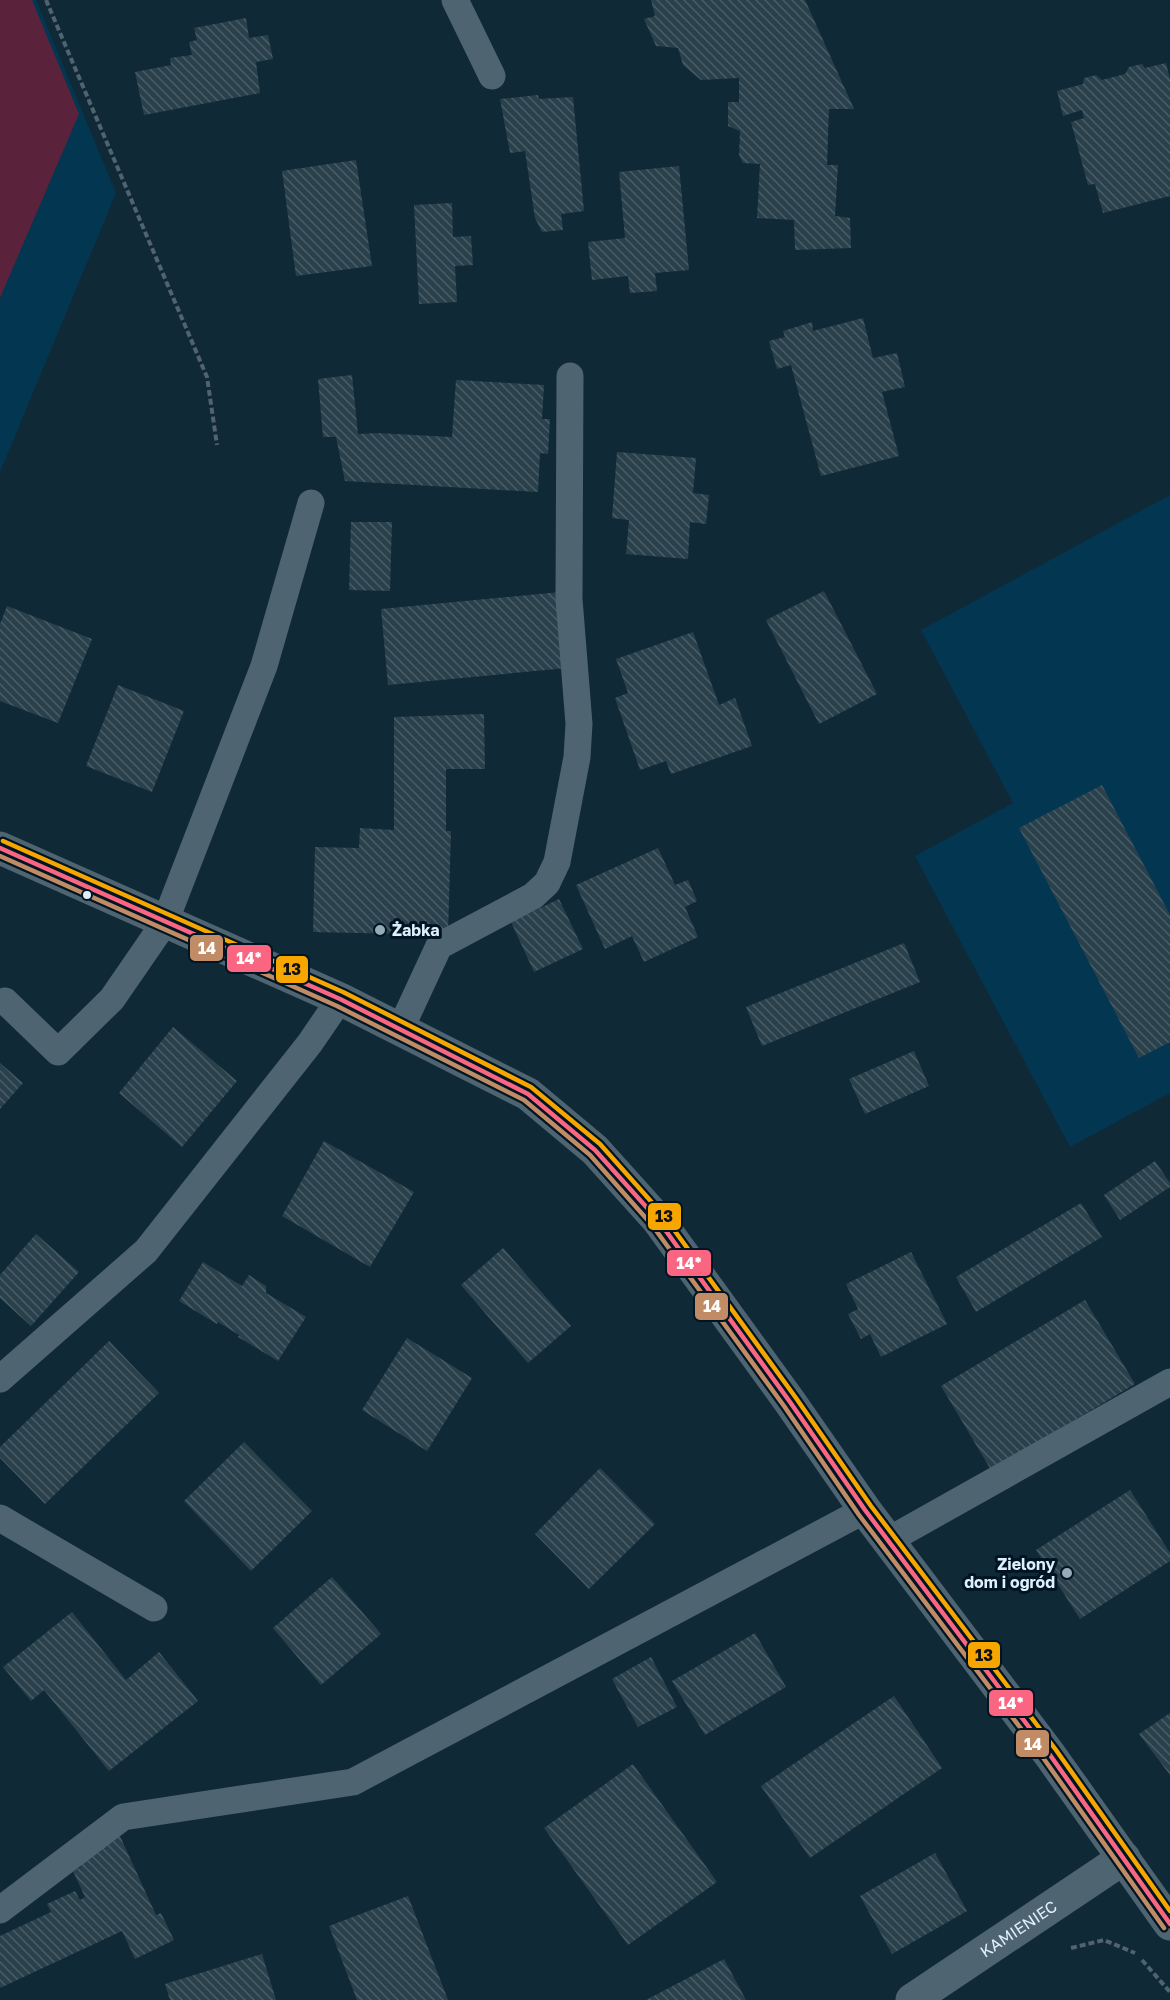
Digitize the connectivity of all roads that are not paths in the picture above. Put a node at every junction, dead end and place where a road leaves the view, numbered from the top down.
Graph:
1 (455, 0) edge
2 (492, 76) dead end
3 (570, 376) dead end
4 (311, 503) dead end
5 (0, 848) edge
6 (165, 922) junction
7 (340, 999) junction
8 (5, 1001) dead end
9 (400, 1030) junction
10 (0, 1379) edge
11 (1170, 1382) edge
12 (865, 1510) junction
13 (0, 1518) edge
14 (889, 1540) junction
15 (154, 1608) dead end
16 (1124, 1858) junction
17 (0, 1910) edge
18 (1170, 1924) edge
19 (912, 2000) edge

1 - 2 lane
3 - 9 lane
4 - 6 lane
5 - 6 main road
6 - 7 main road
6 - 8 lane
7 - 9 main road
7 - 10 lane
9 - 12 main road
11 - 14 lane
12 - 14 main road
12 - 17 lane
13 - 15 lane
14 - 16 main road
16 - 18 main road
16 - 19 main road, KAMIENIEC

